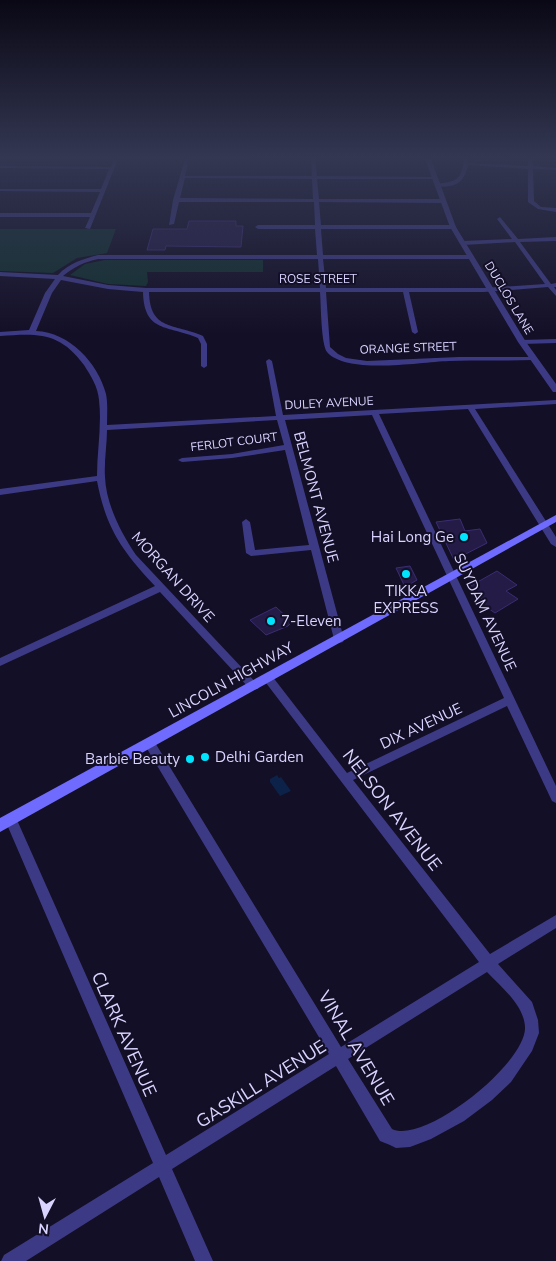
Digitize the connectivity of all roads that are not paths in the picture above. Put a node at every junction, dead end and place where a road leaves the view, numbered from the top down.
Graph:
1 (92, 218) edge
2 (172, 218) edge
3 (317, 218) edge
4 (450, 218) edge
5 (500, 219) dead end
6 (171, 224) dead end
7 (258, 227) dead end
8 (318, 227) junction
9 (454, 227) junction
10 (88, 228) dead end
11 (556, 239) edge
12 (516, 241) junction
13 (463, 243) junction
14 (320, 257) junction
15 (471, 257) junction
16 (0, 274) edge
17 (57, 277) junction
18 (553, 285) edge
19 (490, 289) junction
20 (146, 290) junction
21 (322, 290) junction
22 (406, 290) junction
23 (556, 294) edge
24 (32, 331) junction
25 (415, 332) dead end
26 (0, 334) edge
27 (556, 341) edge
28 (522, 342) junction
29 (533, 358) junction
30 (269, 361) dead end
31 (204, 366) dead end
32 (556, 390) edge
33 (556, 402) edge
34 (470, 406) junction
35 (374, 412) junction
36 (280, 417) junction
37 (103, 428) junction
38 (288, 447) junction
39 (182, 460) dead end
40 (101, 478) junction
41 (0, 492) edge
42 (550, 521) edge
43 (246, 522) dead end
44 (556, 544) edge
45 (315, 546) junction
46 (452, 577) junction
47 (162, 587) junction
48 (340, 639) junction
49 (0, 662) edge
50 (268, 679) junction
51 (254, 686) junction
52 (510, 700) junction
53 (150, 744) junction
54 (345, 778) junction
55 (556, 798) edge
56 (5, 823) edge
57 (556, 921) edge
58 (489, 964) junction
59 (339, 1057) junction
60 (162, 1167) junction
61 (10, 1261) edge
62 (204, 1261) edge

1 - 10 street
2 - 6 street
3 - 8 street, ORANGE STREET
4 - 9 street, DUCLOS LANE
5 - 12 street
7 - 8 street
8 - 9 street
8 - 14 street, ORANGE STREET
9 - 13 street, DUCLOS LANE
11 - 12 street
12 - 13 street
12 - 18 street
13 - 15 street, DUCLOS LANE
14 - 15 street
14 - 17 street
14 - 21 street, ORANGE STREET
15 - 19 street, DUCLOS LANE
16 - 17 street, ROSE STREET
17 - 20 street, ROSE STREET
17 - 24 street
18 - 19 street, ROSE STREET
18 - 23 street
19 - 22 street, ROSE STREET
19 - 28 street, DUCLOS LANE
20 - 21 street, ROSE STREET
20 - 31 street
21 - 22 street, ROSE STREET
21 - 29 street, ORANGE STREET
22 - 25 street
24 - 26 street, MORGAN DRIVE
24 - 37 street, MORGAN DRIVE
27 - 28 street
28 - 29 street, DUCLOS LANE
29 - 32 street, DUCLOS LANE
30 - 36 street, BELMONT AVENUE
33 - 34 street, DULEY AVENUE
34 - 35 street, DULEY AVENUE
34 - 42 street
35 - 36 street, DULEY AVENUE
35 - 46 street, SUYDAM AVENUE
36 - 37 street, DULEY AVENUE
36 - 38 street, BELMONT AVENUE
37 - 40 street, MORGAN DRIVE
38 - 39 street, FERLOT COURT
38 - 45 street, BELMONT AVENUE
40 - 41 street
40 - 47 street, MORGAN DRIVE
42 - 44 street
42 - 46 main road, LINCOLN HIGHWAY
43 - 45 street
45 - 48 street, BELMONT AVENUE
46 - 48 main road, LINCOLN HIGHWAY
46 - 52 street, SUYDAM AVENUE
47 - 49 street
47 - 51 street, MORGAN DRIVE
48 - 50 main road, LINCOLN HIGHWAY
50 - 51 main road, LINCOLN HIGHWAY
50 - 54 street, NELSON AVENUE
51 - 53 main road, LINCOLN HIGHWAY
52 - 54 street, DIX AVENUE
52 - 55 street, SUYDAM AVENUE
53 - 56 main road, LINCOLN HIGHWAY
53 - 59 street, VINAL AVENUE
54 - 58 street, NELSON AVENUE
56 - 60 street, CLARK AVENUE
57 - 58 street, GASKILL AVENUE
58 - 59 street, GASKILL AVENUE
58 - 59 street, VINAL AVENUE
59 - 60 street, GASKILL AVENUE
60 - 61 street, GASKILL AVENUE
60 - 62 street, CLARK AVENUE

